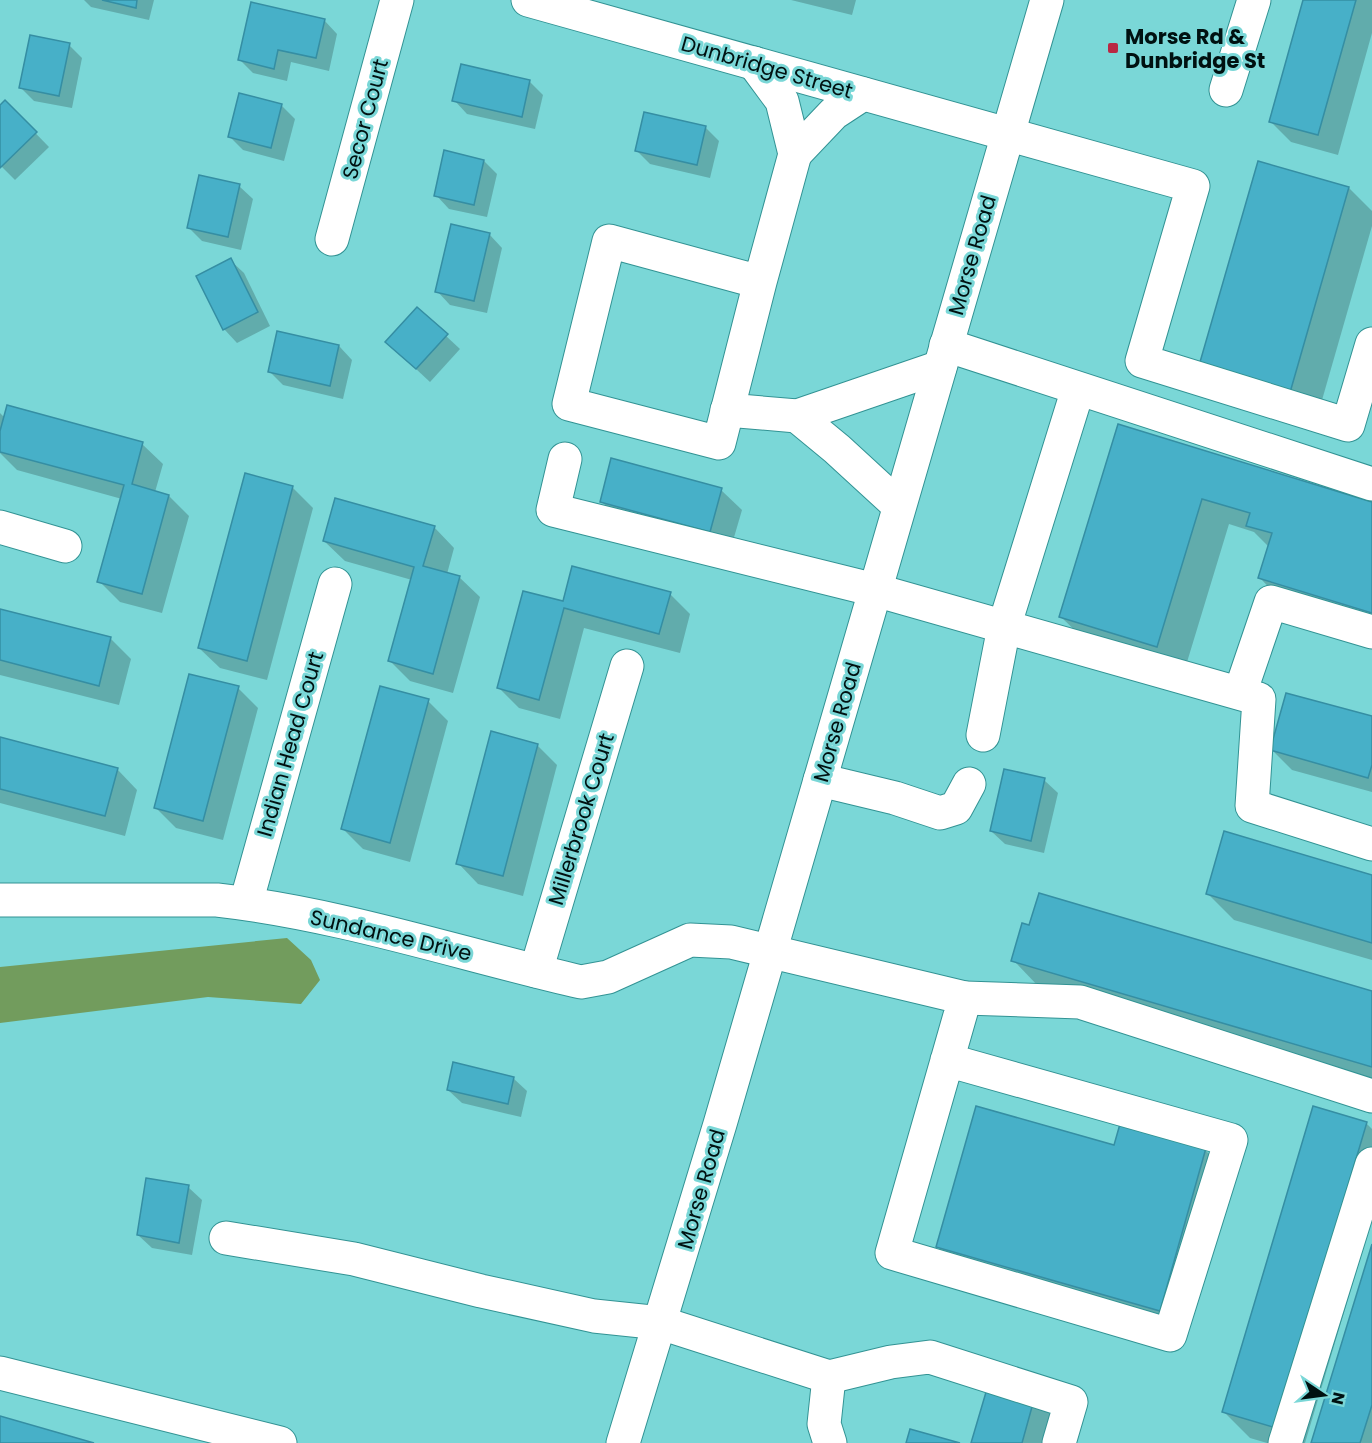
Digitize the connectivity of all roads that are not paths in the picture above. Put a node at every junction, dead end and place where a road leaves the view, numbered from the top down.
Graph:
1 (397, 0) edge
2 (528, 0) edge
3 (1047, 0) edge
4 (1254, 0) edge
5 (754, 63) junction
6 (1226, 90) dead end
7 (863, 94) junction
8 (1007, 133) junction
9 (795, 154) junction
10 (332, 239) dead end
11 (748, 278) junction
12 (1372, 344) edge
13 (943, 356) junction
14 (1078, 389) junction
15 (727, 410) junction
16 (797, 416) junction
17 (565, 459) dead end
18 (1372, 484) edge
19 (899, 506) junction
20 (0, 527) edge
21 (65, 546) dead end
22 (335, 584) dead end
23 (875, 590) junction
24 (1004, 627) junction
25 (1372, 632) edge
26 (627, 666) dead end
27 (1240, 693) junction
28 (983, 735) dead end
29 (820, 780) junction
30 (969, 784) dead end
31 (1372, 844) edge
32 (0, 900) edge
33 (246, 903) junction
34 (771, 952) junction
35 (536, 971) junction
36 (965, 998) junction
37 (947, 1060) junction
38 (1372, 1096) edge
39 (1372, 1164) edge
40 (226, 1238) dead end
41 (661, 1323) junction
42 (0, 1373) edge
43 (829, 1377) junction
44 (280, 1443) edge
45 (623, 1443) edge
46 (830, 1443) edge
47 (1059, 1443) edge
48 (1285, 1443) edge

1 - 10 street, Secor Court
2 - 5 street, Dunbridge Street
3 - 8 street, Morse Road
4 - 6 street
5 - 7 street, Dunbridge Street
5 - 9 street
7 - 8 street, Dunbridge Street
7 - 9 street
8 - 12 street, Dunbridge Street
8 - 13 street, Morse Road
9 - 11 street
11 - 15 street
11 - 15 street
13 - 14 street
13 - 16 street
13 - 19 street, Morse Road
14 - 18 street
14 - 24 street
15 - 16 street
16 - 19 street
17 - 23 street
19 - 23 street, Morse Road
20 - 21 street
22 - 33 street, Indian Head Court
23 - 24 street
23 - 29 street, Morse Road
24 - 27 street
24 - 28 street
25 - 27 street
26 - 35 street, Millerbrook Court
27 - 31 street
29 - 30 street
29 - 34 street, Morse Road
32 - 33 street, Sundance Drive
33 - 35 street, Sundance Drive
34 - 35 street, Sundance Drive
34 - 36 street, Sundance Drive
34 - 41 street, Morse Road
36 - 37 street
36 - 38 street, Sundance Drive
37 - 37 street
39 - 48 street
40 - 41 street
41 - 43 street
41 - 45 street, Morse Road
42 - 44 street
43 - 46 street
43 - 47 street

